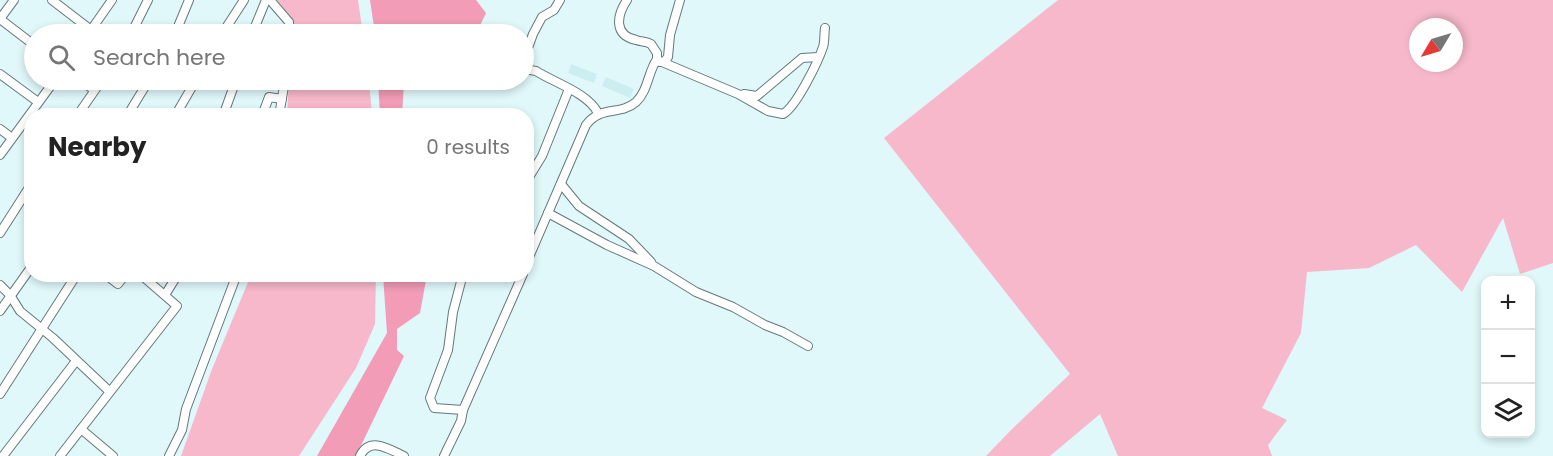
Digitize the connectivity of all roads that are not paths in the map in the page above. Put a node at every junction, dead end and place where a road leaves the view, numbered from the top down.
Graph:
1 (52, 0) edge
2 (112, 0) edge
3 (148, 0) edge
4 (189, 0) edge
5 (244, 0) edge
6 (268, 0) edge
7 (560, 0) edge
8 (627, 0) edge
9 (680, 0) edge
10 (10, 1) edge
11 (0, 19) edge
12 (82, 24) edge
13 (97, 24) edge
14 (135, 24) edge
15 (179, 24) edge
16 (228, 24) edge
17 (257, 24) edge
18 (289, 24) edge
19 (825, 28) dead end
20 (534, 33) edge
21 (24, 37) edge
22 (818, 57) junction
23 (658, 62) junction
24 (534, 71) edge
25 (1, 77) edge
26 (569, 89) junction
27 (47, 90) edge
28 (94, 90) edge
29 (143, 90) edge
30 (189, 90) edge
31 (232, 90) edge
32 (283, 90) edge
33 (738, 94) junction
34 (282, 99) junction
35 (38, 102) junction
36 (34, 108) edge
37 (82, 108) edge
38 (131, 108) edge
39 (179, 108) edge
40 (226, 108) edge
41 (265, 108) edge
42 (280, 108) edge
43 (598, 114) junction
44 (24, 121) edge
45 (0, 129) edge
46 (12, 138) junction
47 (0, 155) edge
48 (534, 169) edge
49 (561, 184) junction
50 (24, 196) edge
51 (548, 213) junction
52 (0, 233) edge
53 (534, 245) edge
54 (654, 266) junction
55 (24, 277) edge
56 (72, 282) edge
57 (150, 282) edge
58 (173, 282) edge
59 (234, 282) edge
60 (462, 282) edge
61 (519, 282) edge
62 (0, 285) edge
63 (10, 295) junction
64 (165, 295) junction
65 (0, 310) edge
66 (41, 330) junction
67 (808, 346) dead end
68 (76, 361) junction
69 (109, 392) junction
70 (0, 394) edge
71 (463, 410) junction
72 (81, 429) junction
73 (387, 452) edge
74 (110, 455) edge
75 (3, 456) edge
76 (60, 456) edge
77 (169, 456) edge
78 (360, 456) edge
79 (404, 456) edge
80 (444, 456) edge

1 - 12 street
2 - 13 street
3 - 14 street
4 - 15 street
5 - 16 street
6 - 17 street
6 - 18 street
7 - 20 street
8 - 23 street
9 - 23 street
10 - 11 street
11 - 21 street
19 - 22 street
22 - 33 street
22 - 33 street
23 - 33 street
23 - 43 street
24 - 26 street
25 - 35 street
26 - 43 street
26 - 48 street
27 - 35 street
28 - 37 street
29 - 38 street
30 - 39 street
31 - 40 street
32 - 34 street
34 - 41 street
34 - 42 street
35 - 36 street
43 - 49 street
44 - 46 street
45 - 46 street
46 - 47 street
49 - 51 street
49 - 54 street
50 - 52 street
51 - 53 street
51 - 54 street
54 - 67 street
55 - 63 street
56 - 66 street
57 - 64 street
58 - 64 street
59 - 77 street
60 - 71 street
61 - 71 street
62 - 63 street
63 - 65 street
63 - 66 street
64 - 69 street
66 - 68 street
66 - 70 street
68 - 69 street
68 - 75 street
69 - 72 street
71 - 80 street
72 - 74 street
72 - 76 street
73 - 78 street
73 - 79 street

